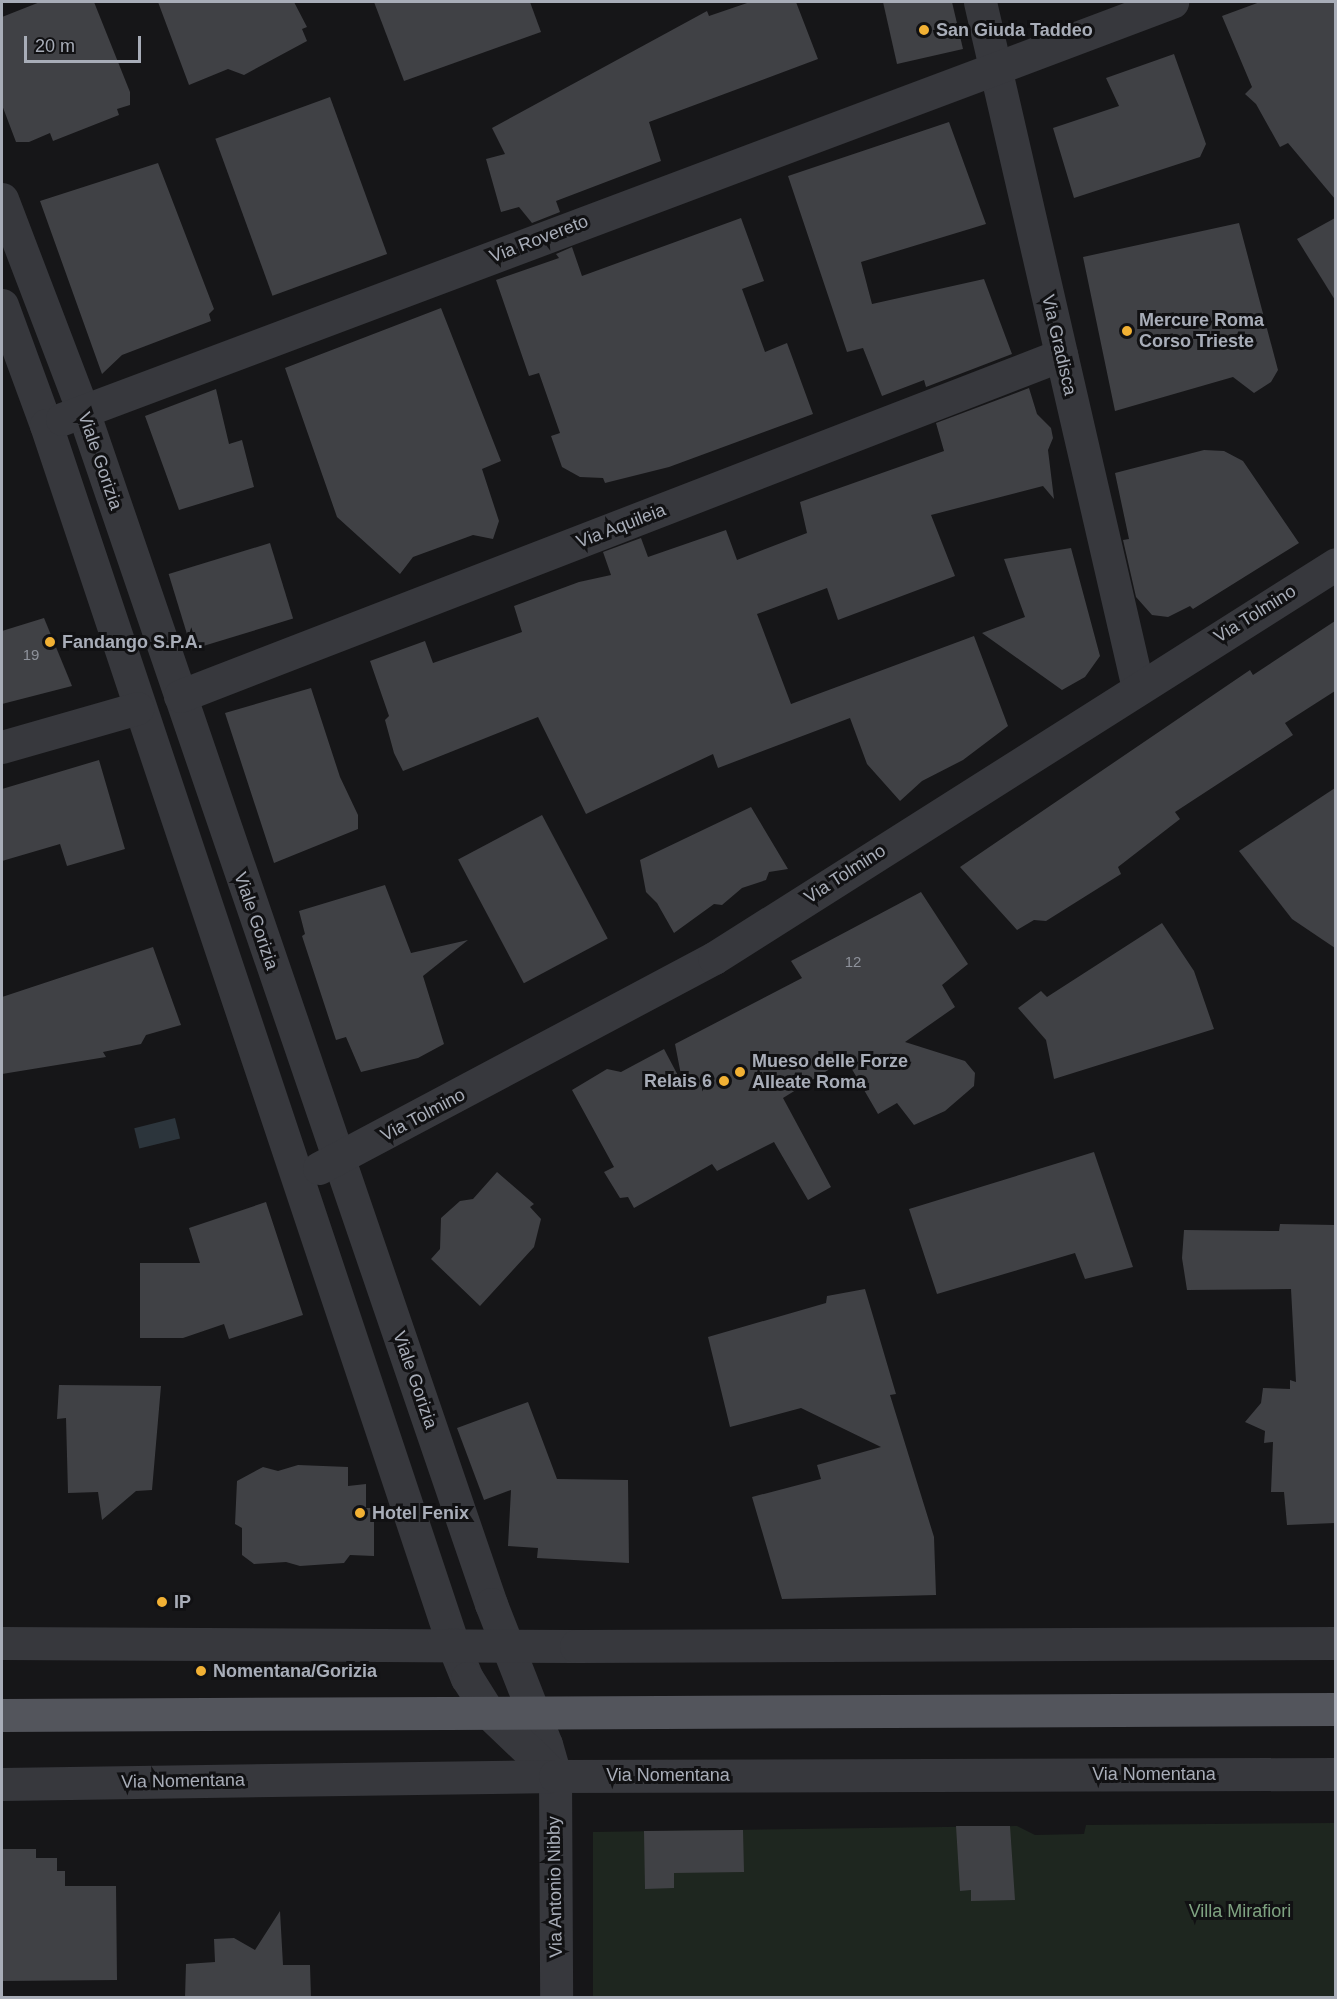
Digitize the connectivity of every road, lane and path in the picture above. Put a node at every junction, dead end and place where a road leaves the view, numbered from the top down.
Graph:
1 (980, 2) edge
2 (1173, 2) edge
3 (996, 68) junction
4 (2, 199) edge
5 (2, 305) edge
6 (1061, 355) junction
7 (82, 411) junction
8 (46, 425) junction
9 (1335, 564) edge
10 (1138, 688) junction
11 (180, 696) junction
12 (138, 708) junction
13 (2, 747) edge
14 (255, 919) junction
15 (212, 932) junction
16 (339, 1158) junction
17 (298, 1179) junction
18 (2, 1643) edge
19 (1335, 1643) edge
20 (453, 1644) junction
21 (506, 1644) junction
22 (1335, 1708) edge
23 (532, 1711) junction
24 (489, 1713) junction
25 (2, 1715) edge
26 (1335, 1774) edge
27 (555, 1776) junction
28 (2, 1784) edge
29 (556, 1998) edge

1 - 3 street, Via Gradisca
2 - 3 street, Via Rovereto
3 - 6 street, Via Gradisca
3 - 7 street, Via Rovereto
4 - 7 street, Viale Gorizia
5 - 8 street
6 - 10 street, Via Gradisca
6 - 11 street, Via Aquileia
7 - 8 street, Via Rovereto
7 - 11 street, Viale Gorizia
8 - 12 street
9 - 10 street, Via Tolmino
10 - 16 street, Via Tolmino
11 - 14 street, Viale Gorizia
12 - 13 street
12 - 15 street
14 - 15 street
14 - 16 street, Viale Gorizia
15 - 17 street
16 - 17 street, Via Tolmino
16 - 21 street, Viale Gorizia
17 - 20 street
18 - 20 street
19 - 21 street
20 - 21 street
20 - 24 street
21 - 23 street, Viale Gorizia
22 - 23 main road
23 - 24 main road
23 - 27 street, Via Antonio Nibby
24 - 25 main road
24 - 27 street
26 - 27 street, Via Nomentana
27 - 28 street, Via Nomentana
27 - 29 street, Via Antonio Nibby

